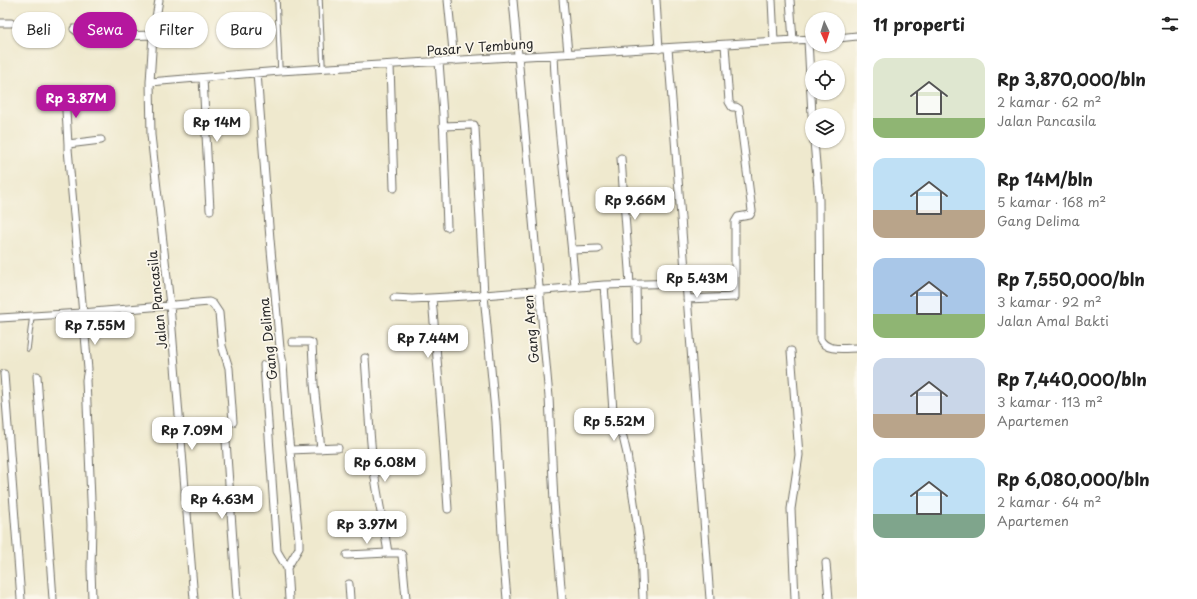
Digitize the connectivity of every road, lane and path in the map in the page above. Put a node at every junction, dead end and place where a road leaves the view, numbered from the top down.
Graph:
1 (159, 0) edge
2 (277, 0) edge
3 (320, 0) edge
4 (448, 0) edge
5 (513, 0) edge
6 (563, 0) edge
7 (656, 0) edge
8 (772, 0) edge
9 (790, 0) edge
10 (157, 12) edge
11 (0, 23) edge
12 (12, 23) dead end
13 (857, 36) edge
14 (845, 37) edge
15 (793, 40) junction
16 (805, 40) edge
17 (774, 41) junction
18 (725, 45) junction
19 (152, 48) edge
20 (659, 48) junction
21 (668, 48) junction
22 (810, 52) edge
23 (568, 53) junction
24 (554, 55) junction
25 (518, 57) junction
26 (454, 60) junction
27 (439, 62) junction
28 (390, 65) junction
29 (323, 68) junction
30 (280, 71) junction
31 (257, 73) junction
32 (204, 78) junction
33 (150, 82) junction
34 (66, 94) dead end
35 (812, 108) edge
36 (444, 126) junction
37 (101, 140) dead end
38 (68, 144) junction
39 (814, 148) edge
40 (621, 158) dead end
41 (394, 188) dead end
42 (210, 210) dead end
43 (447, 227) dead end
44 (598, 249) dead end
45 (572, 250) junction
46 (686, 282) junction
47 (633, 284) junction
48 (604, 285) junction
49 (575, 287) junction
50 (539, 290) junction
51 (484, 295) junction
52 (394, 298) dead end
53 (432, 298) junction
54 (687, 299) junction
55 (170, 306) junction
56 (82, 313) junction
57 (32, 316) junction
58 (0, 318) edge
59 (637, 339) dead end
60 (292, 342) dead end
61 (857, 348) edge
62 (28, 349) dead end
63 (791, 351) dead end
64 (366, 358) dead end
65 (264, 365) dead end
66 (4, 374) dead end
67 (37, 376) dead end
68 (233, 422) dead end
69 (226, 441) dead end
70 (321, 448) junction
71 (338, 448) dead end
72 (290, 450) junction
73 (448, 509) dead end
74 (388, 553) junction
75 (347, 555) dead end
76 (826, 563) dead end
77 (287, 568) junction
78 (349, 584) dead end
79 (21, 599) edge
80 (53, 599) edge
81 (92, 599) edge
82 (194, 599) edge
83 (237, 599) edge
84 (289, 599) edge
85 (350, 599) edge
86 (406, 599) edge
87 (507, 599) edge
88 (562, 599) edge
89 (643, 599) edge
90 (710, 599) edge
91 (795, 599) edge
92 (829, 599) edge

1 - 10 street, Jalan Pancasila
2 - 30 lane
3 - 29 lane
4 - 26 street
5 - 25 street, Gang Aren
6 - 23 street
7 - 20 street
8 - 17 street
9 - 15 street
11 - 12 street
13 - 14 street
15 - 16 street, Pasar V Tembung
15 - 17 street, Pasar V Tembung
17 - 18 street, Pasar V Tembung
18 - 21 street, Pasar V Tembung
18 - 54 street
19 - 33 street, Jalan Pancasila
20 - 21 street, Pasar V Tembung
20 - 23 street, Pasar V Tembung
21 - 46 street
22 - 35 street
23 - 24 street, Pasar V Tembung
24 - 25 street, Pasar V Tembung
24 - 45 street
25 - 26 street, Pasar V Tembung
25 - 50 street, Gang Aren
26 - 27 street, Pasar V Tembung
27 - 28 street, Pasar V Tembung
27 - 36 street
28 - 29 street, Pasar V Tembung
28 - 41 street
29 - 30 street, Pasar V Tembung
30 - 31 street, Pasar V Tembung
31 - 32 street, Pasar V Tembung
31 - 72 street, Gang Delima
32 - 33 street, Pasar V Tembung
32 - 42 street
33 - 55 street, Jalan Pancasila
34 - 38 street
36 - 43 street
36 - 51 street
37 - 38 street
38 - 56 street
39 - 61 street
40 - 47 street
44 - 45 street
45 - 49 street
46 - 47 street
46 - 54 street
47 - 48 street
47 - 59 street
48 - 49 street
48 - 89 street
49 - 50 street
50 - 51 street
50 - 88 street, Gang Aren
51 - 53 street
51 - 87 street
52 - 53 street
53 - 73 street
54 - 90 street
55 - 56 street
55 - 68 street
55 - 82 street, Jalan Pancasila
56 - 57 street
56 - 81 street
57 - 58 street
57 - 62 lane
60 - 70 street
63 - 91 street
64 - 74 street
65 - 77 street
66 - 79 street
67 - 80 street
69 - 83 street
70 - 71 street
70 - 72 street
72 - 77 street, Gang Delima
74 - 75 street
74 - 86 street
76 - 92 street
77 - 84 street
78 - 85 street

